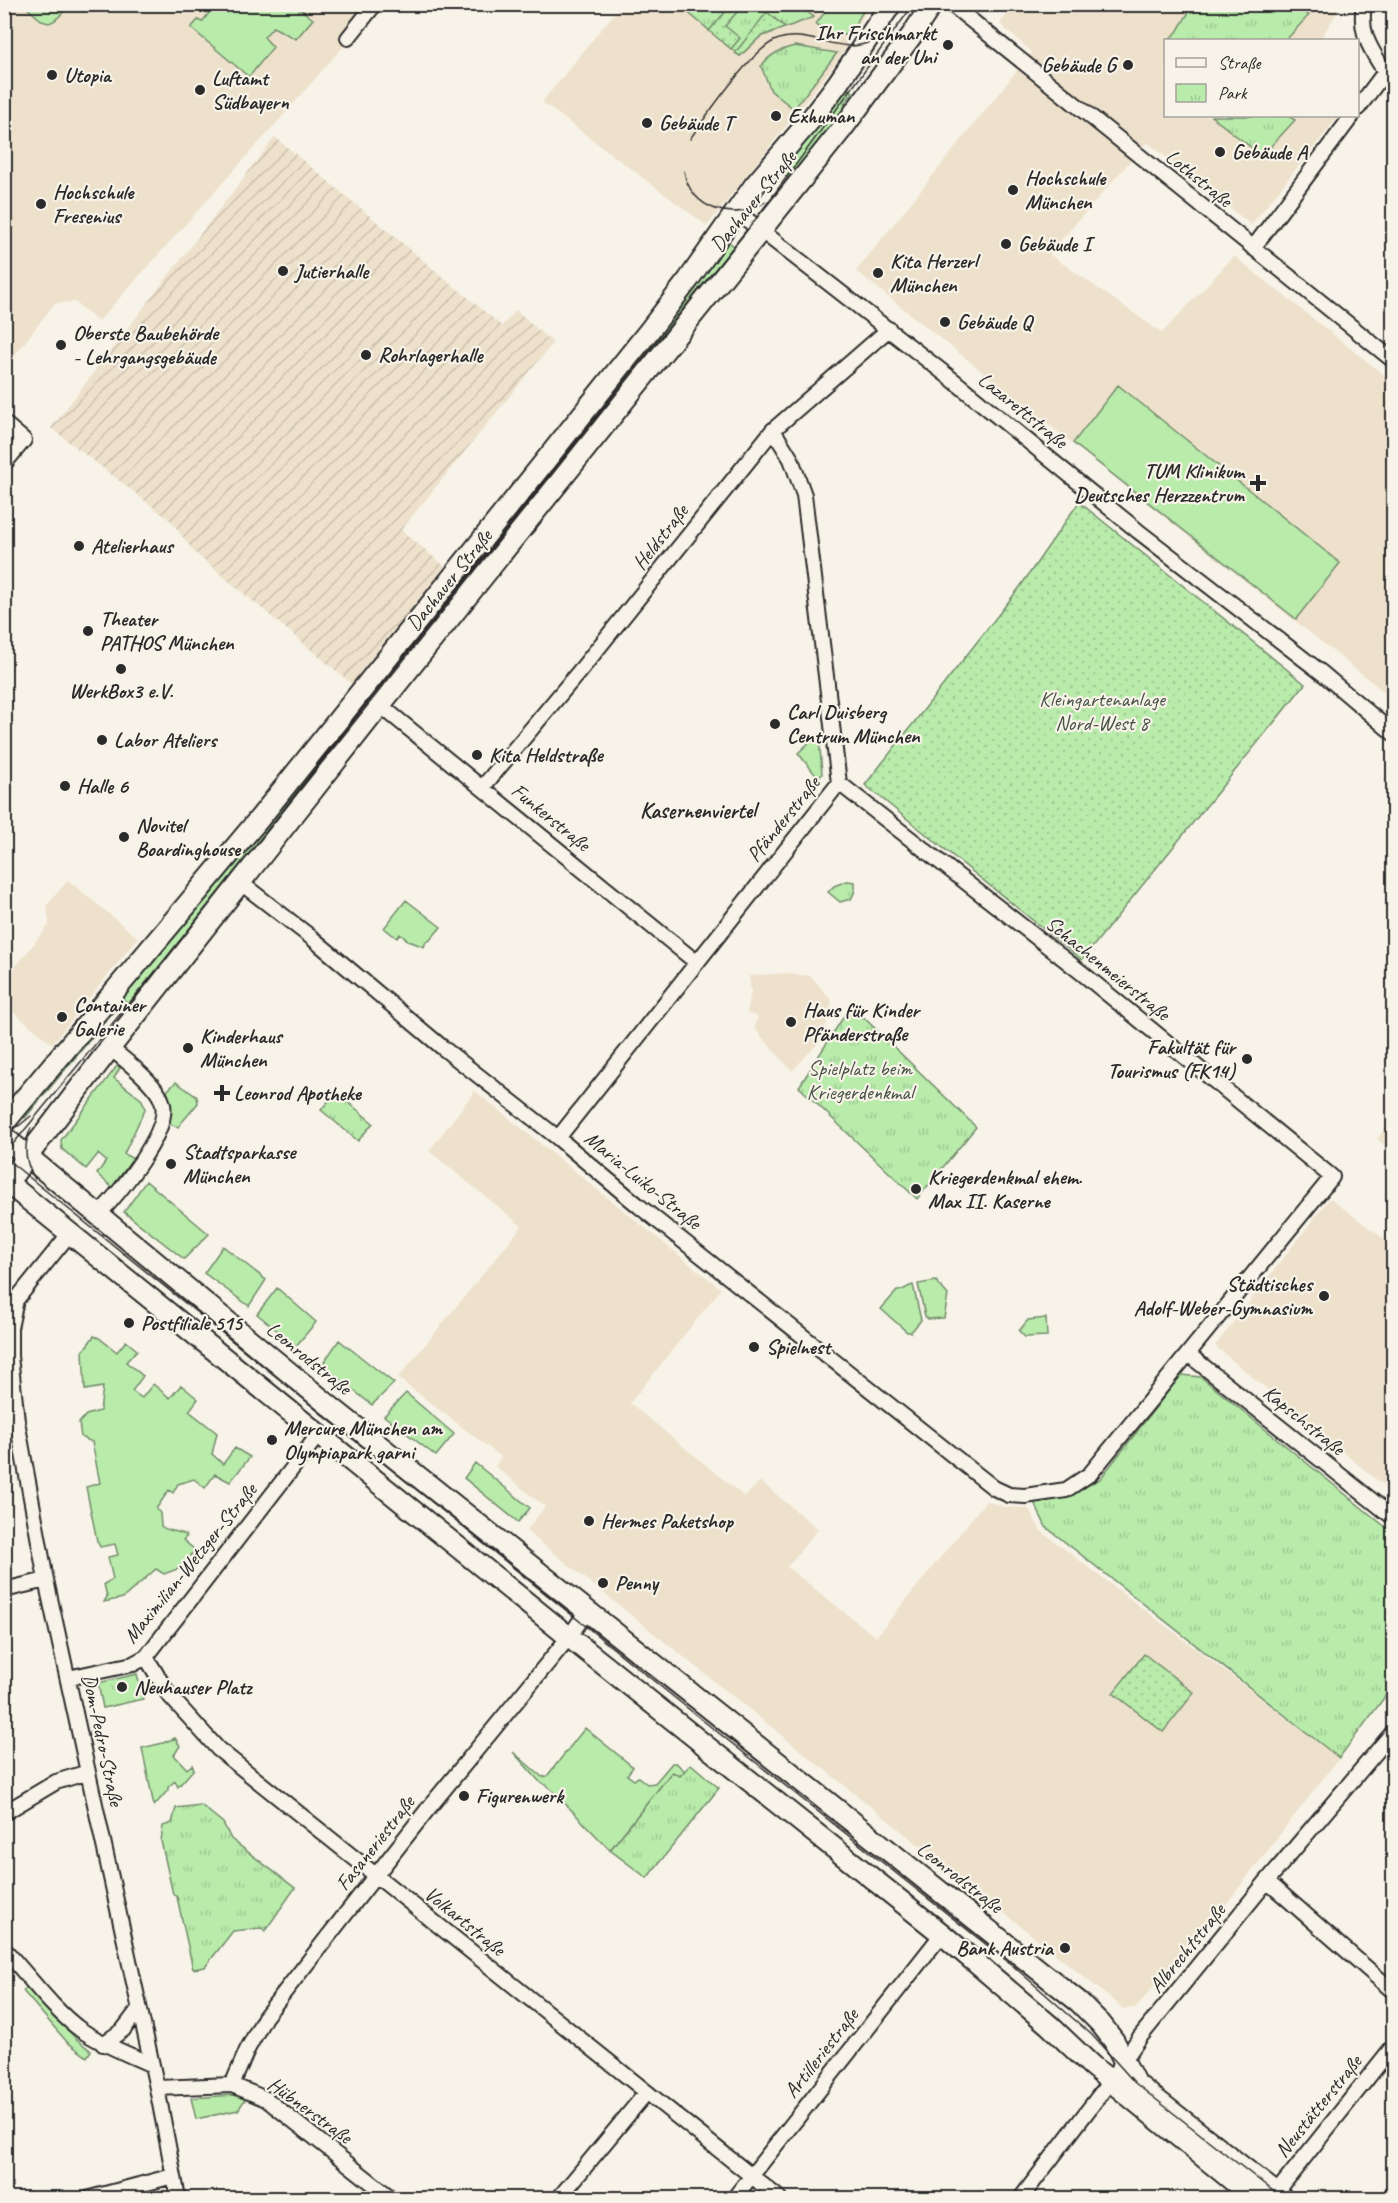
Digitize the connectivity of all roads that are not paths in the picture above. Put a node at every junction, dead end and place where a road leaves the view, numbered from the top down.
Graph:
1 (375, 4) edge
2 (891, 4) edge
3 (932, 4) edge
4 (951, 4) edge
5 (1364, 4) edge
6 (348, 38) dead end
7 (1389, 73) edge
8 (1359, 107) edge
9 (1351, 117) edge
10 (736, 211) junction
11 (760, 230) junction
12 (1253, 248) junction
13 (889, 329) junction
14 (1394, 361) edge
15 (4, 423) edge
16 (773, 430) junction
17 (4, 464) edge
18 (380, 705) junction
19 (1394, 734) edge
20 (839, 783) junction
21 (482, 788) junction
22 (241, 883) junction
23 (696, 962) junction
24 (110, 1048) junction
25 (4, 1123) edge
26 (4, 1137) edge
27 (558, 1138) junction
28 (29, 1156) junction
29 (6, 1183) edge
30 (99, 1214) junction
31 (70, 1233) junction
32 (10, 1299) edge
33 (1188, 1354) junction
34 (319, 1434) junction
35 (1025, 1496) joint
36 (1394, 1518) edge
37 (46, 1580) junction
38 (4, 1590) edge
39 (587, 1611) junction
40 (569, 1637) junction
41 (146, 1657) junction
42 (68, 1678) junction
43 (1392, 1736) edge
44 (88, 1772) junction
45 (4, 1813) edge
46 (376, 1876) junction
47 (1267, 1881) junction
48 (942, 1934) junction
49 (4, 1949) edge
50 (1394, 1992) edge
51 (140, 2009) junction
52 (103, 2044) junction
53 (1394, 2045) edge
54 (1125, 2060) junction
55 (152, 2065) junction
56 (1110, 2081) junction
57 (232, 2085) junction
58 (157, 2088) junction
59 (646, 2093) junction
60 (173, 2176) junction
61 (752, 2176) junction
62 (1279, 2196) edge
63 (90, 2199) edge
64 (178, 2199) edge
65 (391, 2199) edge
66 (559, 2199) edge
67 (734, 2199) edge
68 (779, 2199) edge
69 (1021, 2199) edge
70 (1254, 2199) edge

1 - 6 street
2 - 10 main road, Dachauer Straße
3 - 11 main road, Dachauer Straße
4 - 12 street, Lothstraße
5 - 7 street
7 - 8 street
9 - 12 street
10 - 11 street, Lazarettstraße
10 - 25 main road, Dachauer Straße
11 - 13 street, Lazarettstraße
11 - 18 main road, Dachauer Straße
12 - 14 street, Lothstraße
13 - 16 street, Heldstraße
13 - 19 street, Lazarettstraße
15 - 17 street
16 - 20 street, Pfänderstraße
16 - 21 street, Heldstraße
18 - 21 street, Funkerstraße
18 - 22 main road, Dachauer Straße
20 - 23 street, Pfänderstraße
20 - 33 street, Schachenmeierstraße
21 - 23 street, Funkerstraße
22 - 24 main road, Dachauer Straße
22 - 27 street, Maria-Luiko-Straße
23 - 27 street, Pfänderstraße
24 - 28 main road, Dachauer Straße
24 - 30 street
26 - 28 main road, Leonrodstraße
27 - 35 street, Maria-Luiko-Straße
28 - 29 main road, Dachauer Straße
28 - 30 main road, Leonrodstraße
29 - 31 main road
30 - 39 main road, Leonrodstraße
31 - 32 street
31 - 34 main road
32 - 37 street, Dom-Pedro-Straße
33 - 35 street, Schachenmeierstraße
33 - 36 street, Kapschstraße
34 - 40 main road
34 - 41 street, Maximilian-Wetzger-Straße
37 - 38 street
37 - 42 street, Dom-Pedro-Straße
39 - 40 street
39 - 54 main road, Leonrodstraße
40 - 46 street, Fasaneriestraße
40 - 48 main road
41 - 42 street, Maximilian-Wetzger-Straße
41 - 46 street, Volkartstraße
42 - 44 street, Dom-Pedro-Straße
43 - 47 street, Albrechtstraße
44 - 45 street
44 - 51 street, Dom-Pedro-Straße
46 - 57 street, Fasaneriestraße
46 - 59 street, Volkartstraße
47 - 50 street
47 - 54 street, Albrechtstraße
48 - 56 main road
48 - 61 street, Artilleriestraße
49 - 52 street
51 - 52 street
51 - 55 street, Dom-Pedro-Straße
52 - 55 street
53 - 62 street, Neustätterstraße
54 - 56 street, Albrechtstraße
54 - 62 main road, Leonrodstraße
55 - 58 street, Dom-Pedro-Straße
56 - 69 street, Albrechtstraße
56 - 70 main road
57 - 58 street, Hübnerstraße
57 - 65 street, Hübnerstraße
58 - 60 street, Dom-Pedro-Straße
59 - 61 street, Volkartstraße
59 - 66 street
60 - 63 street
60 - 64 street, Dom-Pedro-Straße
61 - 67 street, Artilleriestraße
61 - 68 street, Volkartstraße

